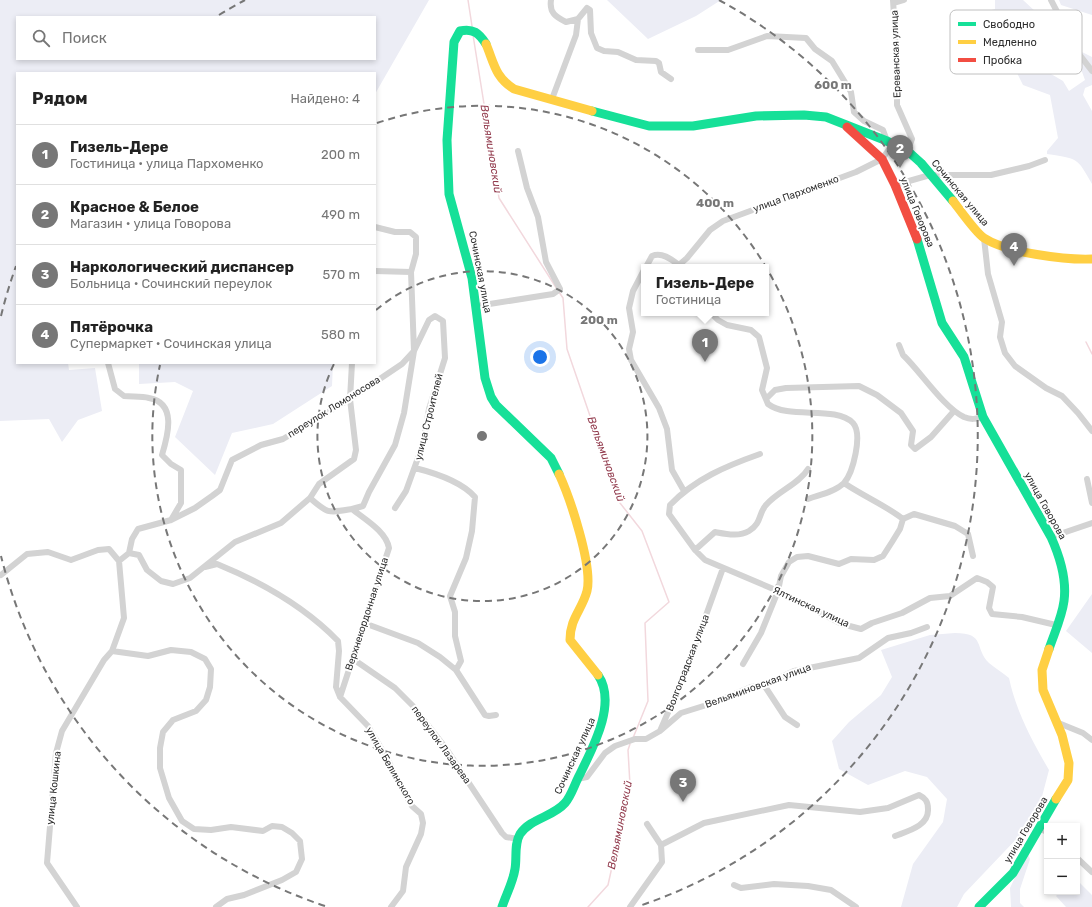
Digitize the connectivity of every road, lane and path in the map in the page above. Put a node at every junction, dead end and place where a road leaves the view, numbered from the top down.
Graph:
1 (551, 0) edge
2 (904, 0) edge
3 (1051, 0) edge
4 (894, 2) edge
5 (1056, 10) edge
6 (578, 19) junction
7 (698, 50) dead end
8 (1082, 58) edge
9 (1092, 72) edge
10 (671, 79) dead end
11 (552, 99) junction
12 (843, 123) junction
13 (890, 142) junction
14 (518, 151) dead end
15 (907, 151) junction
16 (882, 160) junction
17 (1045, 160) dead end
18 (930, 175) junction
19 (896, 185) junction
20 (376, 227) edge
21 (984, 238) junction
22 (1092, 259) edge
23 (648, 264) edge
24 (677, 264) edge
25 (682, 264) edge
26 (376, 271) edge
27 (411, 272) junction
28 (641, 276) edge
29 (477, 306) junction
30 (715, 316) edge
31 (899, 345) dead end
32 (414, 351) junction
33 (108, 364) edge
34 (352, 364) edge
35 (350, 399) junction
36 (766, 399) junction
37 (954, 411) junction
38 (983, 417) junction
39 (1092, 431) edge
40 (760, 454) dead end
41 (416, 468) junction
42 (808, 469) dead end
43 (1088, 479) dead end
44 (844, 483) junction
45 (684, 491) junction
46 (308, 499) junction
47 (808, 499) dead end
48 (1092, 503) edge
49 (394, 508) dead end
50 (352, 509) junction
51 (903, 519) junction
52 (171, 520) junction
53 (1092, 523) edge
54 (1051, 537) junction
55 (695, 550) junction
56 (129, 553) junction
57 (973, 556) dead end
58 (119, 561) junction
59 (205, 567) junction
60 (723, 568) junction
61 (1, 575) dead end
62 (778, 591) junction
63 (364, 623) junction
64 (1056, 625) junction
65 (927, 626) dead end
66 (112, 651) junction
67 (353, 659) junction
68 (743, 664) dead end
69 (456, 670) junction
70 (764, 685) junction
71 (340, 697) junction
72 (496, 715) dead end
73 (1055, 722) junction
74 (797, 725) dead end
75 (660, 731) junction
76 (1092, 740) edge
77 (577, 780) junction
78 (647, 824) dead end
79 (1043, 830) edge
80 (895, 836) dead end
81 (518, 839) junction
82 (661, 845) junction
83 (1078, 859) edge
84 (1092, 872) edge
85 (734, 885) dead end
86 (77, 907) edge
87 (216, 907) edge
88 (391, 907) edge
89 (502, 907) edge
90 (630, 907) edge
91 (856, 907) edge
92 (979, 907) edge

1 - 6 street
2 - 4 street
3 - 5 street
4 - 15 street, Ереванская улица
6 - 10 street
6 - 11 street
7 - 13 street, Сочинская улица
8 - 9 street
11 - 12 main road, Сочинская улица
11 - 29 main road, Сочинская улица
12 - 13 main road, Сочинская улица
12 - 16 main road, улица Говорова
13 - 15 main road, Сочинская улица
13 - 16 street
14 - 29 street
15 - 18 main road, Сочинская улица
16 - 19 main road, улица Говорова
16 - 25 street, улица Пархоменко
17 - 18 street
18 - 19 street
18 - 21 main road, Сочинская улица
19 - 38 main road, улица Говорова
20 - 27 street
21 - 22 main road, Сочинская улица
21 - 39 street
23 - 24 street, улица Пархоменко
26 - 27 street
27 - 32 street
28 - 45 street
29 - 77 main road, Сочинская улица
30 - 36 street
31 - 37 street
32 - 35 street, переулок Ломоносова
32 - 41 street, улица Строителей
32 - 50 street
33 - 52 street
34 - 35 street
35 - 46 street
35 - 52 street, переулок Ломоносова
36 - 37 street
36 - 44 street
37 - 38 street
38 - 54 main road, улица Говорова
40 - 45 street
41 - 49 street, улица Строителей
41 - 69 street, улица Строителей
42 - 55 street
43 - 48 street
44 - 47 street
44 - 51 street
45 - 55 street, Ялтинская улица
46 - 50 street
46 - 59 street
50 - 63 street, Верхнекордонная улица
51 - 57 street
51 - 62 street
52 - 56 street, переулок Ломоносова
53 - 54 street
54 - 64 main road, улица Говорова
55 - 60 street, Ялтинская улица
56 - 58 street
56 - 59 street
58 - 61 street
58 - 66 street, улица Кошкина
59 - 71 street
60 - 62 street, Ялтинская улица
60 - 75 street, Волгоградская улица
62 - 64 street, Ялтинская улица
62 - 68 street
63 - 67 street, Верхнекордонная улица
63 - 69 street
64 - 73 main road, улица Говорова
65 - 70 street, Вельяминовская улица
66 - 86 street, улица Кошкина
66 - 87 street
67 - 71 street, Верхнекордонная улица
67 - 81 street, переулок Лазарева
69 - 72 street
70 - 74 street
70 - 75 street, Вельяминовская улица
71 - 88 street, улица Белинского
73 - 76 street
73 - 79 main road, улица Говорова
75 - 77 street
77 - 81 main road, Сочинская улица
78 - 82 street
79 - 92 main road, улица Говорова
80 - 82 street
81 - 89 main road
82 - 90 street
83 - 84 street
85 - 91 street

